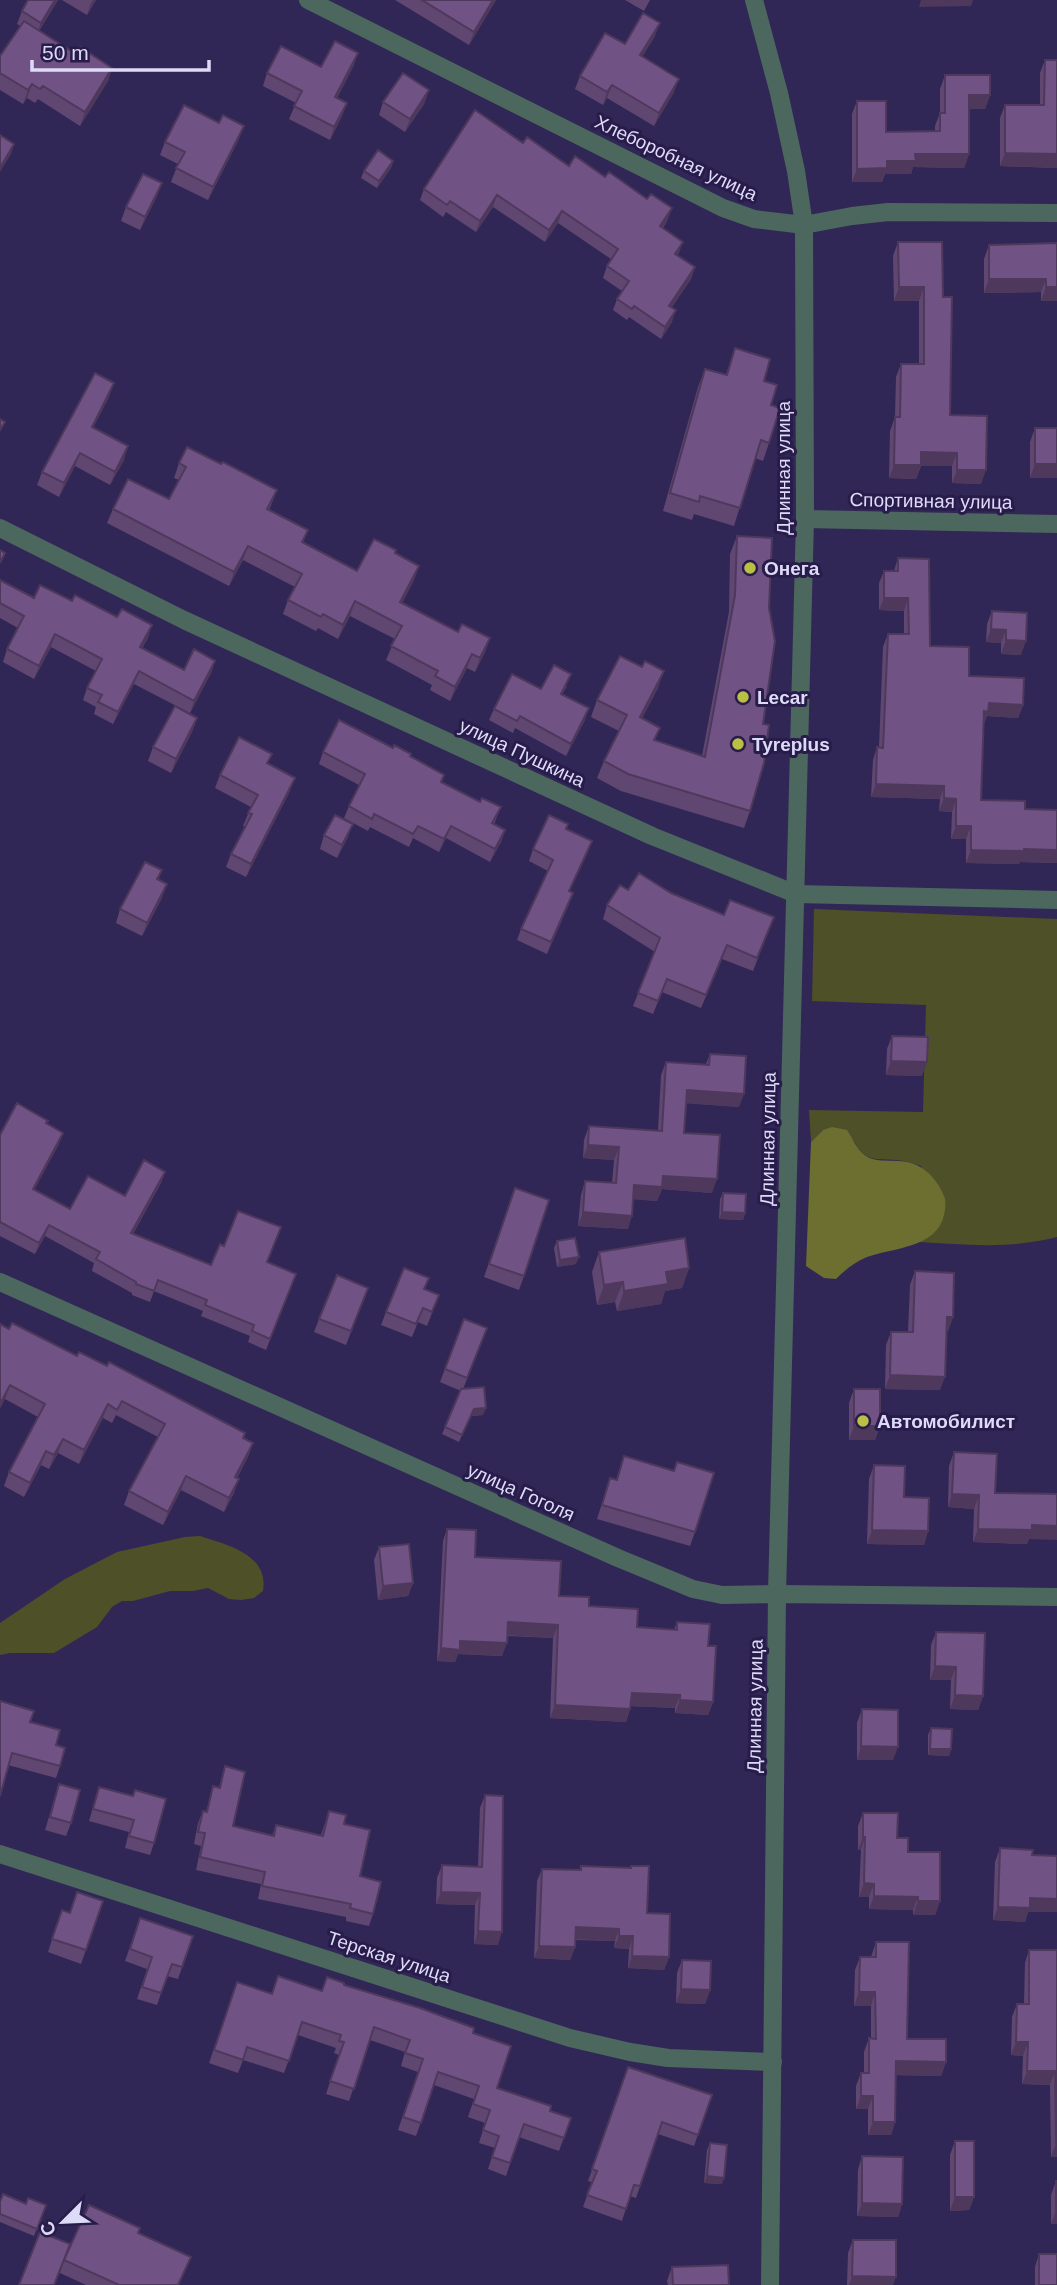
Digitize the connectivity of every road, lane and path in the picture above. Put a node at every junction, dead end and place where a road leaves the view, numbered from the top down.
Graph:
1 (308, 0) edge
2 (754, 0) edge
3 (1057, 213) edge
4 (804, 225) junction
5 (805, 519) junction
6 (1057, 524) edge
7 (0, 528) edge
8 (796, 894) junction
9 (1057, 901) edge
10 (0, 1282) edge
11 (777, 1594) junction
12 (1057, 1597) edge
13 (0, 1854) edge
14 (773, 2062) junction
15 (770, 2285) edge

1 - 4 street, Хлеборобная улица
2 - 4 street, Длинная улица
3 - 4 street, Хлеборобная улица
4 - 5 street, Длинная улица
5 - 6 street, Спортивная улица
5 - 8 street, Длинная улица
7 - 8 street, улица Пушкина
8 - 9 street, улица Пушкина
8 - 11 street, Длинная улица
10 - 11 street, улица Гоголя
11 - 12 street, улица Гоголя
11 - 14 street, Длинная улица
13 - 14 street, Терская улица
14 - 15 street, Длинная улица

